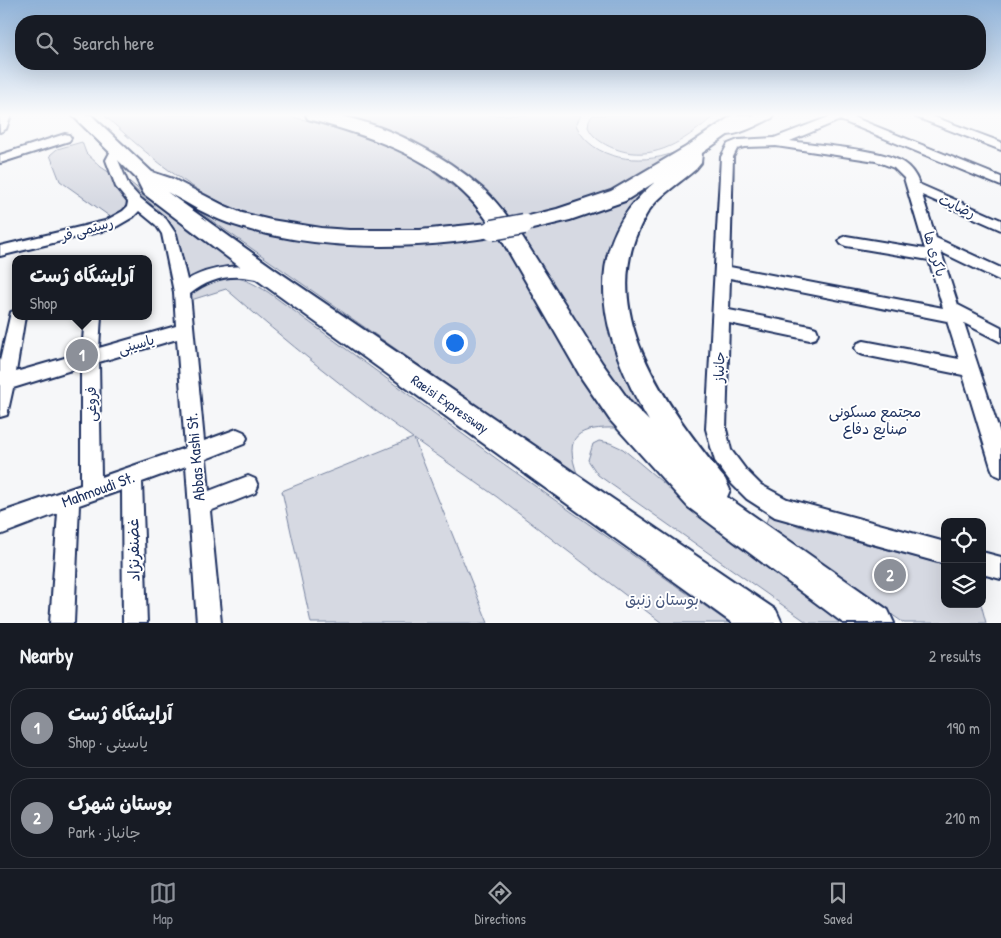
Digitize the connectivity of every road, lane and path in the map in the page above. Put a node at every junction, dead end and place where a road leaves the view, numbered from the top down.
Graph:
1 (46, 144) edge
2 (111, 144) edge
3 (403, 144) edge
4 (704, 144) edge
5 (738, 144) edge
6 (789, 144) edge
7 (910, 144) edge
8 (117, 150) junction
9 (693, 152) junction
10 (0, 159) edge
11 (145, 176) junction
12 (1001, 182) edge
13 (914, 186) junction
14 (136, 201) junction
15 (1001, 225) edge
16 (846, 241) dead end
17 (931, 241) junction
18 (0, 252) edge
19 (935, 256) junction
20 (722, 271) junction
21 (1001, 275) edge
22 (268, 276) junction
23 (182, 292) junction
24 (953, 313) junction
25 (721, 315) junction
26 (16, 320) edge
27 (93, 320) edge
28 (185, 330) junction
29 (810, 333) dead end
30 (1001, 335) edge
31 (864, 348) dead end
32 (90, 358) junction
33 (970, 369) junction
34 (3, 383) edge
35 (0, 409) edge
36 (237, 438) dead end
37 (195, 454) junction
38 (1001, 467) edge
39 (132, 476) junction
40 (248, 486) dead end
41 (91, 491) junction
42 (69, 499) junction
43 (199, 505) junction
44 (0, 525) edge
45 (744, 530) junction
46 (941, 552) edge
47 (986, 564) edge
48 (1001, 568) edge
49 (62, 623) edge
50 (135, 623) edge
51 (209, 623) edge
52 (763, 623) edge
53 (875, 623) edge

1 - 10 street
2 - 8 highway
3 - 45 highway
4 - 9 highway
5 - 20 street, جانباز
6 - 13 street, باکری ها
7 - 12 street
8 - 11 highway
8 - 14 street, Abbas Kashi St.
9 - 11 highway, bridge
9 - 45 highway
11 - 22 highway, Raeisi Expressway
13 - 15 street, رضایت
13 - 17 street, باکری ها
14 - 18 street, رستمی فر
14 - 23 street, Abbas Kashi St.
16 - 19 street
17 - 19 street, باکری ها
17 - 21 street
19 - 24 street, باکری ها
20 - 24 street
20 - 25 street, جانباز
22 - 23 street
22 - 52 highway, Raeisi Expressway
23 - 28 street, Abbas Kashi St.
24 - 30 street
24 - 33 street, باکری ها
25 - 29 street
25 - 46 street, جانباز
26 - 34 street
27 - 32 street, فروغی
28 - 32 street, یاسینی
28 - 37 street, Abbas Kashi St.
31 - 33 street
32 - 34 street, یاسینی
32 - 41 street, فروغی
33 - 38 street, باکری ها
34 - 35 street
36 - 37 street
37 - 39 street, Mahmoudi St.
37 - 43 street, Abbas Kashi St.
39 - 41 street, Mahmoudi St.
39 - 50 street, غضنفرنژاد
40 - 43 street
41 - 42 street, Mahmoudi St.
42 - 44 street, Mahmoudi St.
42 - 49 street
43 - 51 street, Abbas Kashi St.
45 - 53 highway
47 - 48 street

